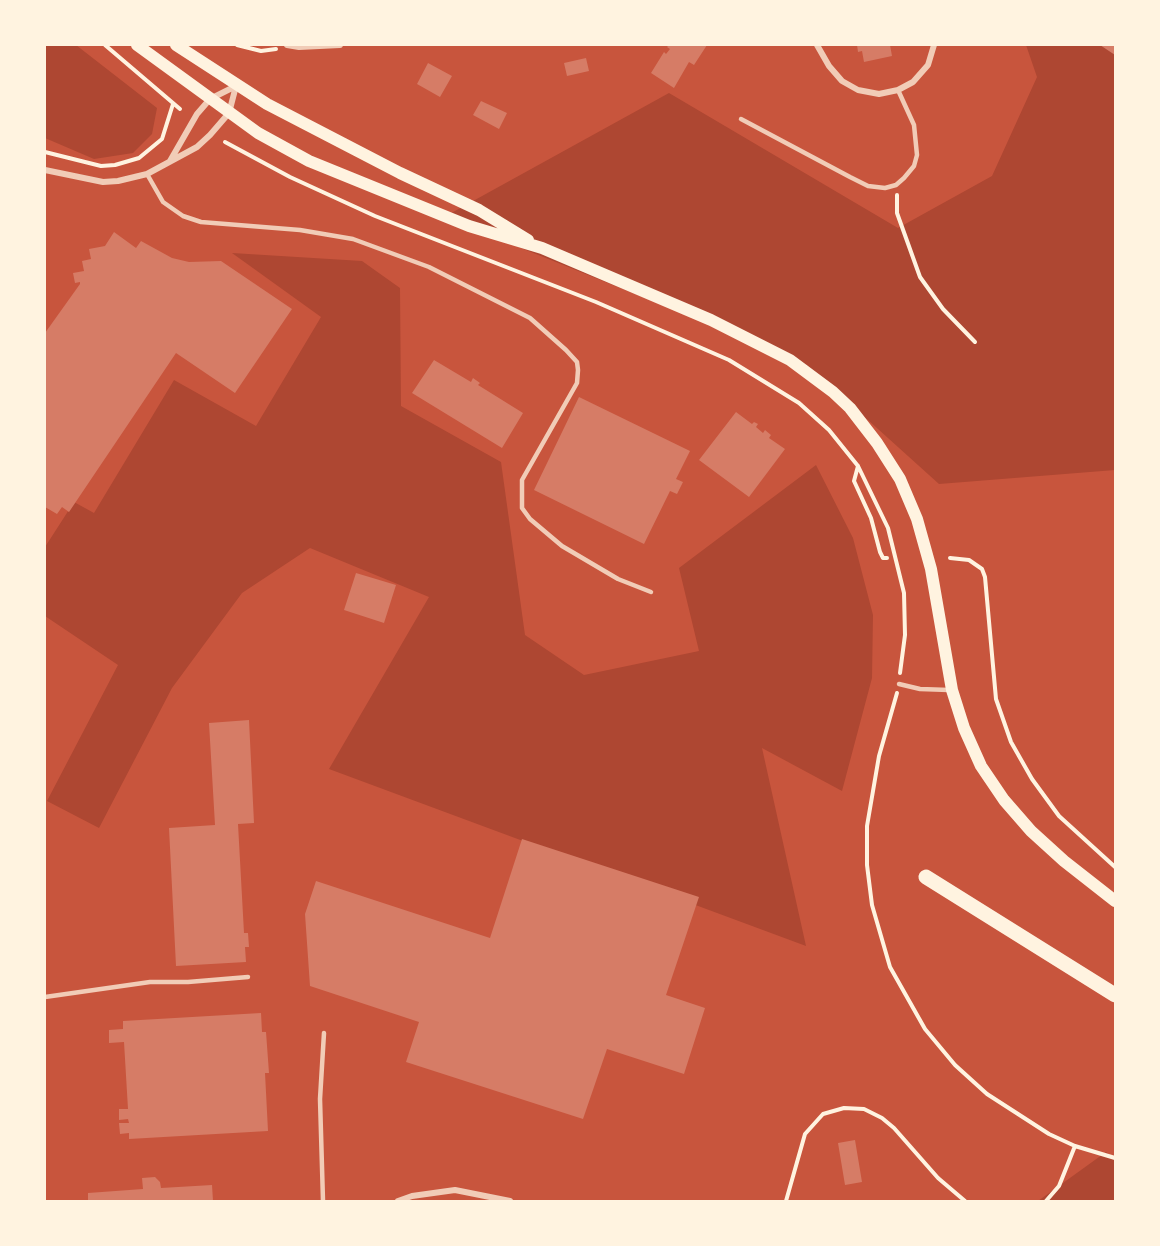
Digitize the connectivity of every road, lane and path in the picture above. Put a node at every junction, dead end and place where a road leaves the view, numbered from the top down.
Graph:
1 (105, 45) edge
2 (137, 45) edge
3 (176, 45) edge
4 (237, 45) edge
5 (288, 45) edge
6 (340, 45) edge
7 (817, 45) edge
8 (933, 45) edge
9 (236, 86) junction
10 (898, 90) junction
11 (210, 99) junction
12 (173, 104) junction
13 (180, 110) dead end
14 (229, 113) junction
15 (741, 119) dead end
16 (225, 142) dead end
17 (45, 152) edge
18 (170, 162) junction
19 (45, 170) edge
20 (147, 174) junction
21 (896, 185) junction
22 (542, 248) junction
23 (975, 342) dead end
24 (858, 466) junction
25 (887, 558) dead end
26 (950, 558) dead end
27 (651, 592) dead end
28 (899, 684) junction
29 (952, 690) junction
30 (1115, 867) edge
31 (926, 877) dead end
32 (1115, 901) edge
33 (248, 977) dead end
34 (1115, 995) edge
35 (45, 997) edge
36 (324, 1033) dead end
37 (1075, 1146) junction
38 (1115, 1158) edge
39 (491, 1198) edge
40 (323, 1201) edge
41 (398, 1201) edge
42 (510, 1201) edge
43 (786, 1201) edge
44 (965, 1201) edge
45 (1046, 1201) edge

1 - 12 path
2 - 11 main road
3 - 9 main road
4 - 5 path
5 - 6 street
7 - 10 street
8 - 10 street
9 - 11 street
9 - 14 street
9 - 22 main road
10 - 21 lane
11 - 14 main road
11 - 18 street
12 - 13 path
12 - 17 path
14 - 18 street
14 - 22 main road
15 - 21 lane
16 - 24 path
18 - 20 street
19 - 20 street
20 - 27 lane
21 - 23 path
22 - 29 main road
24 - 25 path
24 - 28 path
26 - 30 path
28 - 29 lane
28 - 37 path
29 - 32 main road
31 - 34 highway
33 - 35 lane
36 - 40 lane
37 - 38 path
37 - 45 path
39 - 41 street
39 - 42 street
43 - 44 path

